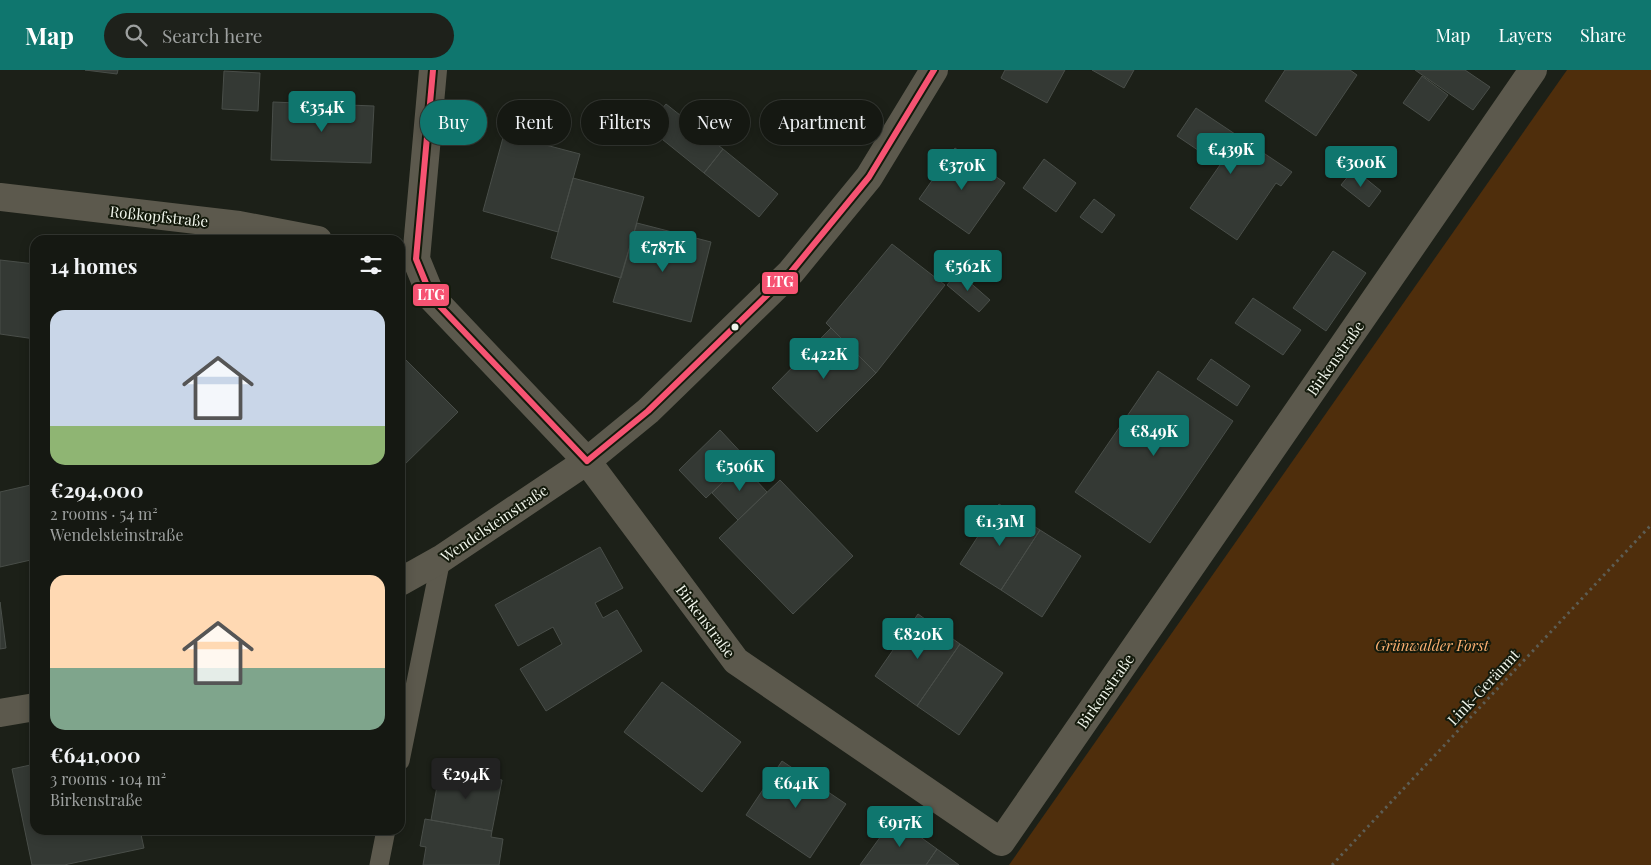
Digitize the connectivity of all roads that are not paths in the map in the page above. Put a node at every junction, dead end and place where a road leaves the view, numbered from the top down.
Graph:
1 (433, 70) edge
2 (934, 70) edge
3 (1533, 70) edge
4 (0, 197) edge
5 (292, 235) edge
6 (408, 257) edge
7 (586, 461) junction
8 (440, 559) junction
9 (405, 579) edge
10 (30, 708) edge
11 (0, 713) edge
12 (405, 736) edge
13 (385, 835) edge
14 (379, 865) edge

1 - 6 street
2 - 7 street, Wendelsteinstraße
3 - 7 street, Birkenstraße
4 - 5 street, Roßkopfstraße
6 - 7 street
7 - 8 street, Wendelsteinstraße
8 - 9 street, Wendelsteinstraße
8 - 12 lane
10 - 11 street
13 - 14 lane

